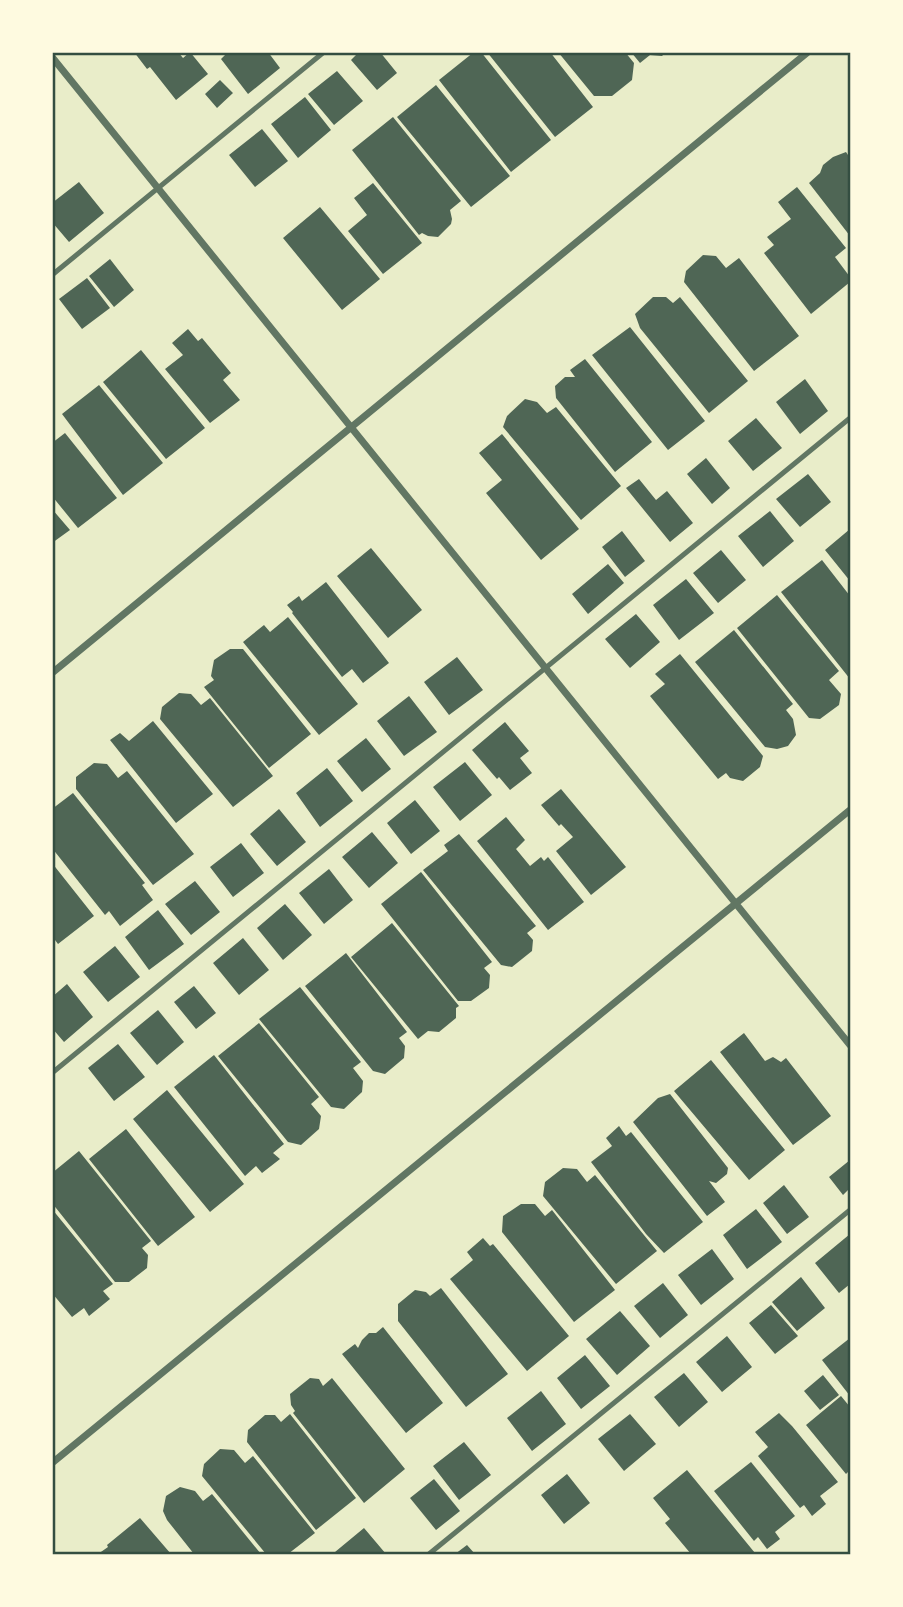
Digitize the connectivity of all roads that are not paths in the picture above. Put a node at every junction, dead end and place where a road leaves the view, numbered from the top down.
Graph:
1 (324, 52) edge
2 (808, 52) edge
3 (52, 57) edge
4 (158, 188) junction
5 (52, 275) edge
6 (850, 418) edge
7 (352, 428) junction
8 (546, 668) junction
9 (52, 673) edge
10 (850, 810) edge
11 (736, 904) junction
12 (850, 1045) edge
13 (52, 1073) edge
14 (850, 1210) edge
15 (52, 1463) edge
16 (429, 1555) edge

1 - 4 lane
2 - 7 street
3 - 4 street
4 - 5 lane
4 - 7 street
6 - 8 lane
7 - 8 street
7 - 9 street
8 - 11 street
8 - 13 lane
10 - 11 street
11 - 12 street
11 - 15 street
14 - 16 lane

